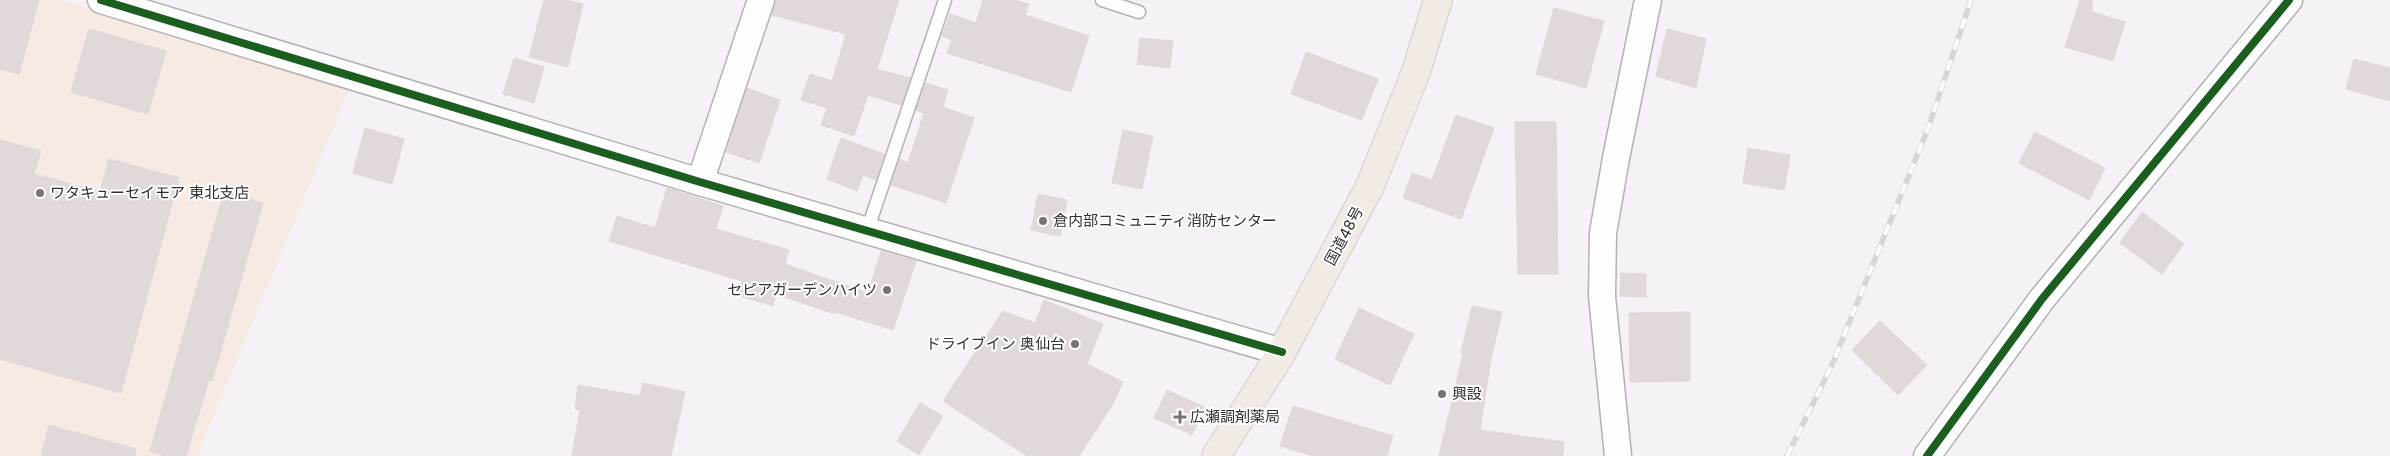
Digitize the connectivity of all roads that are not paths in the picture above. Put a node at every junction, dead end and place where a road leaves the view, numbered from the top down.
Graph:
1 (100, 0) edge
2 (761, 0) edge
3 (945, 0) edge
4 (1102, 0) edge
5 (1438, 0) edge
6 (1648, 0) edge
7 (2289, 0) edge
8 (1139, 12) dead end
9 (700, 182) junction
10 (868, 231) junction
11 (1282, 352) junction
12 (1216, 456) edge
13 (1618, 456) edge
14 (1927, 456) edge

1 - 9 street
2 - 9 street
3 - 10 lane
4 - 8 lane
5 - 11 highway, 国道48号
6 - 13 street
7 - 14 street
9 - 10 street
10 - 11 street
11 - 12 highway, 国道48号

